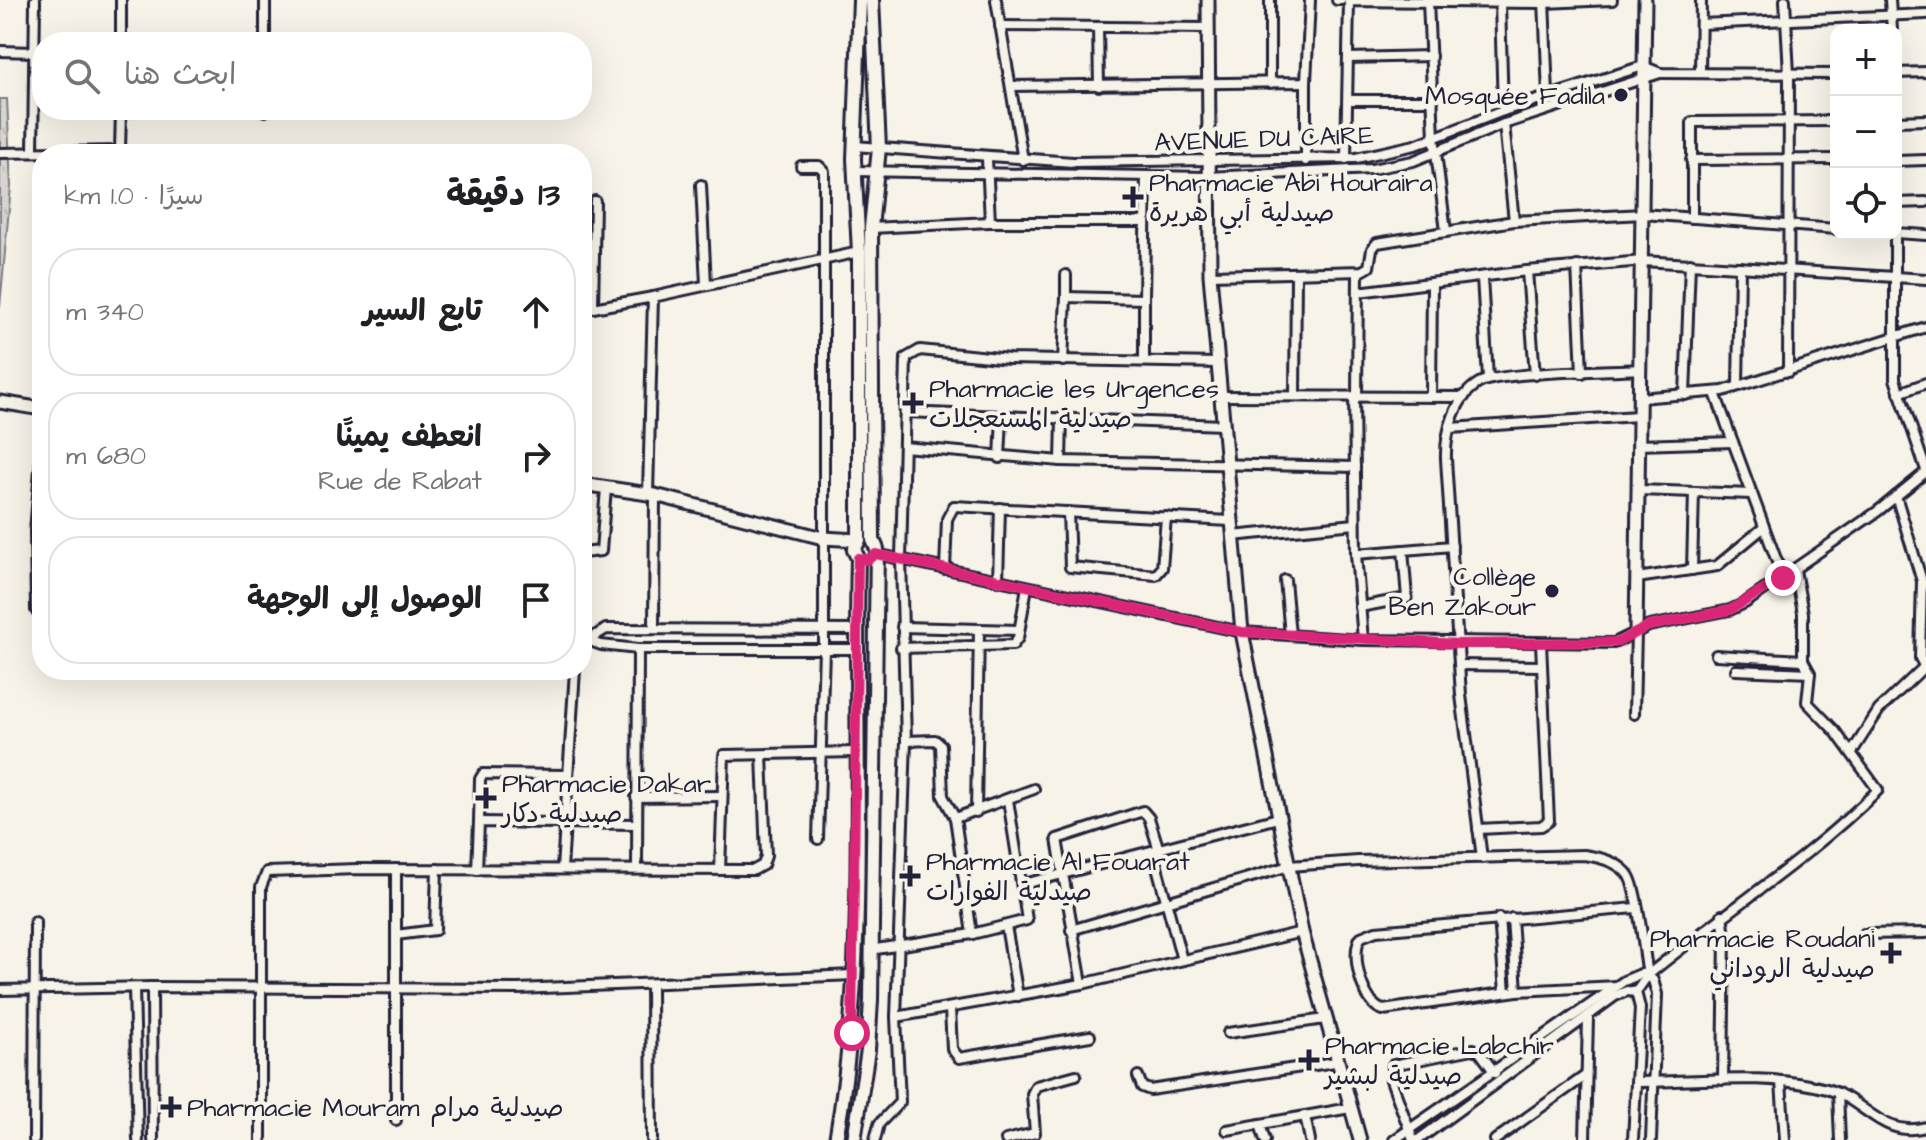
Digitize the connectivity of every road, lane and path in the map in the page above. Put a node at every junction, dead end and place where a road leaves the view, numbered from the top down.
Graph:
1 (35, 0) edge
2 (121, 0) edge
3 (265, 0) edge
4 (860, 0) edge
5 (872, 0) edge
6 (996, 0) edge
7 (1208, 0) edge
8 (1270, 0) edge
9 (1310, 0) edge
10 (1342, 0) edge
11 (1612, 0) edge
12 (1645, 0) edge
13 (1701, 0) edge
14 (1785, 0) edge
15 (1890, 0) edge
16 (1428, 1) edge
17 (1500, 2) edge
18 (1544, 2) edge
19 (1926, 14) edge
20 (1891, 17) junction
21 (1787, 21) junction
22 (1701, 24) junction
23 (1892, 24) edge
24 (1000, 26) junction
25 (1098, 27) junction
26 (1208, 28) junction
27 (34, 32) edge
28 (121, 32) edge
29 (265, 32) edge
30 (0, 51) edge
31 (32, 52) edge
32 (1431, 56) junction
33 (1348, 58) junction
34 (1643, 66) junction
35 (1926, 72) edge
36 (1660, 73) junction
37 (1700, 73) junction
38 (1902, 73) edge
39 (1789, 74) junction
40 (1830, 74) edge
41 (1643, 81) junction
42 (1306, 82) junction
43 (1270, 83) junction
44 (1208, 85) junction
45 (1011, 86) junction
46 (1099, 86) junction
47 (1548, 95) junction
48 (1348, 100) junction
49 (1433, 100) junction
50 (1503, 111) junction
51 (33, 120) edge
52 (122, 120) edge
53 (1926, 120) edge
54 (1790, 121) junction
55 (1830, 121) edge
56 (1902, 121) edge
57 (1504, 124) junction
58 (1434, 137) junction
59 (33, 144) edge
60 (124, 144) edge
61 (854, 146) junction
62 (879, 148) junction
63 (32, 152) edge
64 (1436, 152) junction
65 (0, 153) edge
66 (987, 159) junction
67 (1346, 159) junction
68 (1830, 159) edge
69 (1023, 160) junction
70 (1691, 160) junction
71 (1926, 160) edge
72 (1306, 161) junction
73 (1790, 161) junction
74 (1902, 161) edge
75 (1207, 163) junction
76 (801, 166) dead end
77 (855, 171) junction
78 (876, 172) junction
79 (988, 172) junction
80 (1146, 176) junction
81 (1207, 177) junction
82 (701, 185) dead end
83 (595, 201) dead end
84 (1926, 202) edge
85 (1902, 203) edge
86 (1643, 214) junction
87 (1692, 218) junction
88 (1514, 221) junction
89 (990, 222) junction
90 (1145, 222) junction
91 (1790, 226) junction
92 (871, 228) junction
93 (1830, 229) edge
94 (1446, 231) junction
95 (1902, 233) edge
96 (1926, 235) edge
97 (1896, 240) edge
98 (859, 252) junction
99 (823, 260) junction
100 (1643, 261) junction
101 (1690, 263) junction
102 (1577, 266) junction
103 (1740, 267) junction
104 (1790, 270) junction
105 (1527, 271) junction
106 (1358, 272) junction
107 (1296, 274) junction
108 (1066, 275) dead end
109 (1210, 275) junction
110 (1895, 276) junction
111 (1482, 277) junction
112 (1926, 279) edge
113 (1432, 283) junction
114 (706, 284) junction
115 (1358, 292) junction
116 (653, 297) junction
117 (1066, 297) junction
118 (1144, 299) junction
119 (593, 308) joint
120 (1926, 327) edge
121 (1896, 337) junction
122 (1063, 361) junction
123 (1144, 361) junction
124 (1218, 363) junction
125 (1640, 369) junction
126 (1788, 372) junction
127 (1582, 373) junction
128 (1535, 375) junction
129 (1488, 379) junction
130 (1926, 383) edge
131 (1738, 386) junction
132 (1715, 393) junction
133 (1899, 393) junction
134 (1685, 395) junction
135 (1220, 396) junction
136 (1295, 396) junction
137 (1356, 396) junction
138 (1431, 397) junction
139 (1464, 397) junction
140 (1639, 398) junction
141 (0, 402) edge
142 (32, 407) edge
143 (905, 412) junction
144 (1638, 416) junction
145 (1002, 417) junction
146 (1062, 419) junction
147 (1222, 425) junction
148 (1450, 428) junction
149 (1733, 442) junction
150 (1638, 445) junction
151 (904, 447) junction
152 (1000, 458) junction
153 (1061, 461) junction
154 (1227, 467) junction
155 (1355, 467) junction
156 (1926, 471) edge
157 (592, 486) edge
158 (606, 488) junction
159 (1638, 490) junction
160 (1694, 492) junction
161 (651, 494) junction
162 (1752, 494) junction
163 (1896, 496) junction
164 (1000, 508) junction
165 (1068, 512) junction
166 (1166, 517) junction
167 (1230, 521) junction
168 (1355, 524) junction
169 (1763, 528) junction
170 (1232, 536) junction
171 (825, 539) junction
172 (863, 540) junction
173 (1452, 546) junction
174 (1403, 550) junction
175 (592, 552) edge
176 (1356, 554) junction
177 (875, 555) junction
178 (857, 556) junction
179 (901, 559) junction
180 (945, 569) junction
181 (1692, 570) junction
182 (1795, 570) junction
183 (1637, 578) junction
184 (1783, 578) junction
185 (1285, 580) dead end
186 (998, 581) junction
187 (1027, 587) junction
188 (1360, 607) junction
189 (902, 627) junction
190 (654, 628) junction
191 (979, 629) junction
192 (823, 630) junction
193 (856, 630) junction
194 (1019, 630) junction
195 (1242, 632) junction
196 (1636, 632) junction
197 (592, 635) edge
198 (1290, 635) junction
199 (1363, 640) junction
200 (592, 641) edge
201 (1541, 643) junction
202 (1459, 644) junction
203 (979, 646) junction
204 (901, 648) junction
205 (638, 649) junction
206 (824, 649) junction
207 (856, 649) junction
208 (1716, 655) dead end
209 (1803, 660) junction
210 (1460, 665) junction
211 (1542, 666) junction
212 (1925, 668) edge
213 (1736, 670) dead end
214 (1810, 673) junction
215 (574, 680) edge
216 (1634, 714) dead end
217 (906, 741) junction
218 (856, 752) junction
219 (1852, 752) junction
220 (823, 753) junction
221 (762, 755) junction
222 (568, 775) junction
223 (1034, 789) dead end
224 (720, 796) junction
225 (636, 797) junction
226 (1008, 800) junction
227 (976, 812) junction
228 (955, 818) junction
229 (1278, 818) junction
230 (479, 822) junction
231 (565, 823) junction
232 (636, 824) junction
233 (1478, 829) junction
234 (818, 839) dead end
235 (1156, 851) junction
236 (1482, 858) junction
237 (1289, 866) junction
238 (396, 869) junction
239 (437, 869) junction
240 (562, 869) junction
241 (637, 869) junction
242 (477, 870) junction
243 (720, 870) junction
244 (1061, 877) junction
245 (1024, 884) junction
246 (1167, 903) junction
247 (1636, 908) junction
248 (1722, 915) junction
249 (1499, 918) junction
250 (1512, 918) junction
251 (35, 922) dead end
252 (1006, 926) junction
253 (1071, 930) junction
254 (1302, 932) junction
255 (1926, 933) edge
256 (972, 934) junction
257 (1864, 934) dead end
258 (396, 935) junction
259 (899, 945) junction
260 (870, 950) junction
261 (1182, 960) junction
262 (854, 975) junction
263 (1648, 975) junction
264 (651, 984) junction
265 (1082, 984) junction
266 (1617, 986) junction
267 (152, 987) junction
268 (263, 987) junction
269 (395, 987) junction
270 (134, 988) junction
271 (35, 989) junction
272 (0, 990) edge
273 (1517, 991) junction
274 (1505, 992) junction
275 (1636, 992) junction
276 (1018, 996) junction
277 (950, 1009) junction
278 (896, 1017) junction
279 (1588, 1018) junction
280 (1325, 1019) junction
281 (1228, 1033) dead end
282 (1090, 1036) dead end
283 (1335, 1062) junction
284 (1494, 1071) junction
285 (1076, 1075) dead end
286 (1138, 1076) dead end
287 (1585, 1076) junction
288 (1723, 1080) junction
289 (1499, 1081) junction
290 (1636, 1082) junction
291 (1652, 1082) junction
292 (1781, 1082) junction
293 (1838, 1093) junction
294 (1350, 1108) junction
295 (1305, 1116) junction
296 (396, 1120) dead end
297 (1260, 1124) junction
298 (1926, 1127) edge
299 (1894, 1128) junction
300 (1227, 1130) dead end
301 (1409, 1130) junction
302 (34, 1140) edge
303 (138, 1140) edge
304 (153, 1140) edge
305 (261, 1140) edge
306 (652, 1140) edge
307 (836, 1140) edge
308 (854, 1140) edge
309 (875, 1140) edge
310 (1006, 1140) edge
311 (1265, 1140) edge
312 (1310, 1140) edge
313 (1360, 1140) edge
314 (1394, 1140) edge
315 (1415, 1140) edge
316 (1495, 1140) edge
317 (1585, 1140) edge
318 (1633, 1140) edge
319 (1651, 1140) edge
320 (1785, 1140) edge
321 (1840, 1140) edge
322 (1894, 1140) edge

1 - 27 street
2 - 28 street
3 - 29 street
4 - 61 main road
5 - 62 main road
6 - 24 street
7 - 26 main road
8 - 43 street
9 - 42 street
10 - 16 street
10 - 33 street
11 - 18 street
12 - 34 main road
13 - 22 street
14 - 21 street
15 - 20 street
16 - 17 street
16 - 32 street
17 - 18 street
17 - 50 street
18 - 47 street
19 - 20 street
20 - 21 street
20 - 23 street
21 - 22 street
21 - 39 street
22 - 37 street
24 - 25 street
24 - 45 street
25 - 26 street
25 - 46 street
26 - 44 main road
30 - 31 street
32 - 33 street
32 - 49 street
33 - 48 street
34 - 36 street, AVENUE DU CAIRE
34 - 41 main road
34 - 47 street, AVENUE DU CAIRE
35 - 38 street
36 - 37 street, AVENUE DU CAIRE
36 - 41 street, AVENUE DU CAIRE
37 - 39 street, AVENUE DU CAIRE
39 - 40 street, AVENUE DU CAIRE
39 - 54 street
41 - 57 street, AVENUE DU CAIRE
41 - 86 main road
42 - 43 street
42 - 72 street
43 - 44 street
44 - 46 street
44 - 75 main road
45 - 46 street
45 - 69 street
47 - 50 street, AVENUE DU CAIRE
48 - 49 street
48 - 67 street
49 - 58 street
50 - 58 street, AVENUE DU CAIRE
51 - 59 street
52 - 60 street
53 - 56 street
54 - 55 street
54 - 70 street
54 - 73 street
57 - 64 street, AVENUE DU CAIRE
57 - 88 street
58 - 64 street
58 - 67 street, AVENUE DU CAIRE
61 - 62 street, AVENUE DU CAIRE
61 - 77 main road
62 - 66 street, AVENUE DU CAIRE
62 - 78 main road
63 - 65 street
64 - 81 street, AVENUE DU CAIRE
64 - 94 street
66 - 69 street, AVENUE DU CAIRE
66 - 79 street
67 - 72 street, AVENUE DU CAIRE
68 - 73 street
69 - 75 street, AVENUE DU CAIRE
70 - 73 street
70 - 87 street
71 - 74 street
72 - 75 street, AVENUE DU CAIRE
73 - 91 street
75 - 81 main road
76 - 99 street
77 - 78 street, AVENUE DU CAIRE
77 - 98 main road
78 - 79 street, AVENUE DU CAIRE
78 - 92 main road
79 - 80 street, AVENUE DU CAIRE
79 - 89 street
80 - 81 street, AVENUE DU CAIRE
80 - 90 street
81 - 109 main road
82 - 114 street
83 - 119 street
84 - 85 street
86 - 87 street
86 - 88 street
86 - 100 main road
87 - 91 street
88 - 94 street
89 - 90 street
89 - 92 street
90 - 118 street
91 - 93 street
91 - 104 street
92 - 172 main road
94 - 106 street
95 - 96 street
97 - 110 street
98 - 99 street
98 - 172 main road
99 - 114 street
99 - 171 street
100 - 101 street
100 - 102 street
100 - 125 main road
101 - 103 street
101 - 134 street
102 - 105 street
102 - 127 street
103 - 104 street
103 - 131 street
104 - 110 street
104 - 126 street
105 - 111 street
105 - 128 street
106 - 107 street
106 - 115 street
107 - 109 street
107 - 136 street
108 - 117 street
109 - 124 main road
110 - 112 street
110 - 121 street
111 - 113 street
111 - 129 street
113 - 115 street
113 - 138 street
114 - 116 street
115 - 137 street
116 - 119 street
116 - 161 street
117 - 118 street
117 - 122 street
118 - 123 street
120 - 121 street
121 - 126 street
121 - 133 street
122 - 123 street
122 - 143 street
123 - 124 street
124 - 135 main road
125 - 127 street
125 - 140 main road
126 - 131 street
127 - 128 street
128 - 129 street
129 - 139 street
130 - 133 street
131 - 132 street
132 - 134 street
132 - 149 street
133 - 156 street
134 - 140 street
135 - 136 street
135 - 147 main road
136 - 137 street
137 - 138 street
137 - 155 street
138 - 139 street
139 - 148 street
140 - 144 main road
141 - 142 main road
143 - 145 street
143 - 151 street
144 - 148 street
144 - 150 main road
145 - 146 street
145 - 152 street
146 - 147 street
146 - 153 street
147 - 154 main road
148 - 173 street
149 - 150 street
149 - 162 street
150 - 159 main road
151 - 152 street
151 - 179 street
152 - 153 street
153 - 154 street
154 - 155 street
154 - 167 main road
155 - 168 street
156 - 163 street
157 - 158 main road
158 - 161 main road
158 - 175 street
159 - 160 street
159 - 183 main road
160 - 162 street
160 - 181 street
161 - 171 main road
161 - 190 street
162 - 169 street
163 - 182 street
163 - 212 street
164 - 165 street
164 - 180 street
164 - 186 street
165 - 166 street
165 - 166 street
166 - 167 street
167 - 170 main road
168 - 170 street
168 - 176 street
169 - 181 street
169 - 184 street
170 - 195 main road
171 - 172 main road
171 - 178 main road
171 - 192 street
172 - 177 main road
172 - 178 main road
173 - 174 street
173 - 202 street
174 - 176 street
174 - 188 street
176 - 188 street
177 - 178 main road
177 - 179 street
177 - 260 main road
178 - 193 main road
179 - 180 street
179 - 189 street
180 - 186 street
181 - 183 street
182 - 184 street
182 - 209 street
183 - 196 main road
184 - 196 street
185 - 198 street
186 - 187 street
187 - 194 street
187 - 195 street
188 - 199 street
189 - 191 street
189 - 204 street
190 - 192 street
190 - 197 street
191 - 194 street
191 - 203 street
192 - 193 street
192 - 206 street
193 - 207 main road
194 - 203 street
195 - 198 street
195 - 229 main road
196 - 201 street
196 - 216 street
198 - 199 street
199 - 202 street
200 - 205 street
201 - 202 street
201 - 211 street
202 - 210 street
203 - 204 street
203 - 227 street
204 - 217 street
205 - 206 street
205 - 225 street
206 - 207 street
206 - 220 street
207 - 218 main road
208 - 209 street
209 - 214 street
210 - 211 street
210 - 233 street
211 - 233 street
212 - 219 street
213 - 214 street
214 - 219 street
215 - 222 street
217 - 228 street
217 - 259 street
218 - 220 street
218 - 262 main road
219 - 248 street
220 - 221 street
220 - 234 street
221 - 224 street
221 - 243 street
222 - 230 street
222 - 231 street
223 - 226 street
224 - 225 street
224 - 243 street
225 - 232 street
226 - 227 street
226 - 245 street
227 - 228 street
228 - 256 street
229 - 235 street
229 - 237 main road
230 - 231 street
230 - 242 street
231 - 232 street
231 - 240 street
232 - 241 street
233 - 236 street
235 - 244 street
235 - 244 street
235 - 246 street
236 - 237 street
236 - 247 street
237 - 246 street
237 - 254 main road
238 - 239 street
238 - 258 street
238 - 268 street
239 - 242 street
239 - 258 street
240 - 241 street
240 - 242 street
241 - 243 street
244 - 245 street
244 - 253 street
245 - 252 street
246 - 253 street
246 - 261 street
247 - 250 street
247 - 263 street
248 - 263 street
248 - 288 street
249 - 250 street
249 - 274 street
249 - 274 street
250 - 273 street
251 - 271 street
252 - 256 street
252 - 276 street
253 - 265 street
254 - 261 street
254 - 280 main road
255 - 257 street
256 - 259 street
258 - 269 street
259 - 260 street
259 - 278 street
260 - 308 main road
261 - 265 street
262 - 264 street
262 - 307 main road
263 - 266 street
263 - 275 street
263 - 291 street
264 - 269 street
264 - 306 street
265 - 276 street
266 - 273 street
266 - 284 street
267 - 268 street
267 - 270 street
267 - 304 street
268 - 269 street
268 - 305 street
269 - 296 street
270 - 271 street
270 - 303 street
271 - 272 street
271 - 302 street
273 - 274 street
275 - 279 street
275 - 290 street
276 - 277 street
277 - 278 street
277 - 282 street
278 - 309 street
279 - 287 street
279 - 289 street
280 - 281 street
280 - 283 main road
283 - 286 street
283 - 294 main road
284 - 289 street
284 - 301 street
284 - 301 street
285 - 310 street
287 - 316 street
287 - 317 street
288 - 291 street
288 - 292 street
289 - 315 street
290 - 291 street
290 - 318 street
291 - 319 street
292 - 293 street
292 - 320 street
293 - 299 street
293 - 321 street
294 - 295 street
294 - 313 main road
295 - 297 street
295 - 312 street
297 - 300 street
297 - 311 street
298 - 299 street
299 - 322 street
301 - 314 street
301 - 315 street

